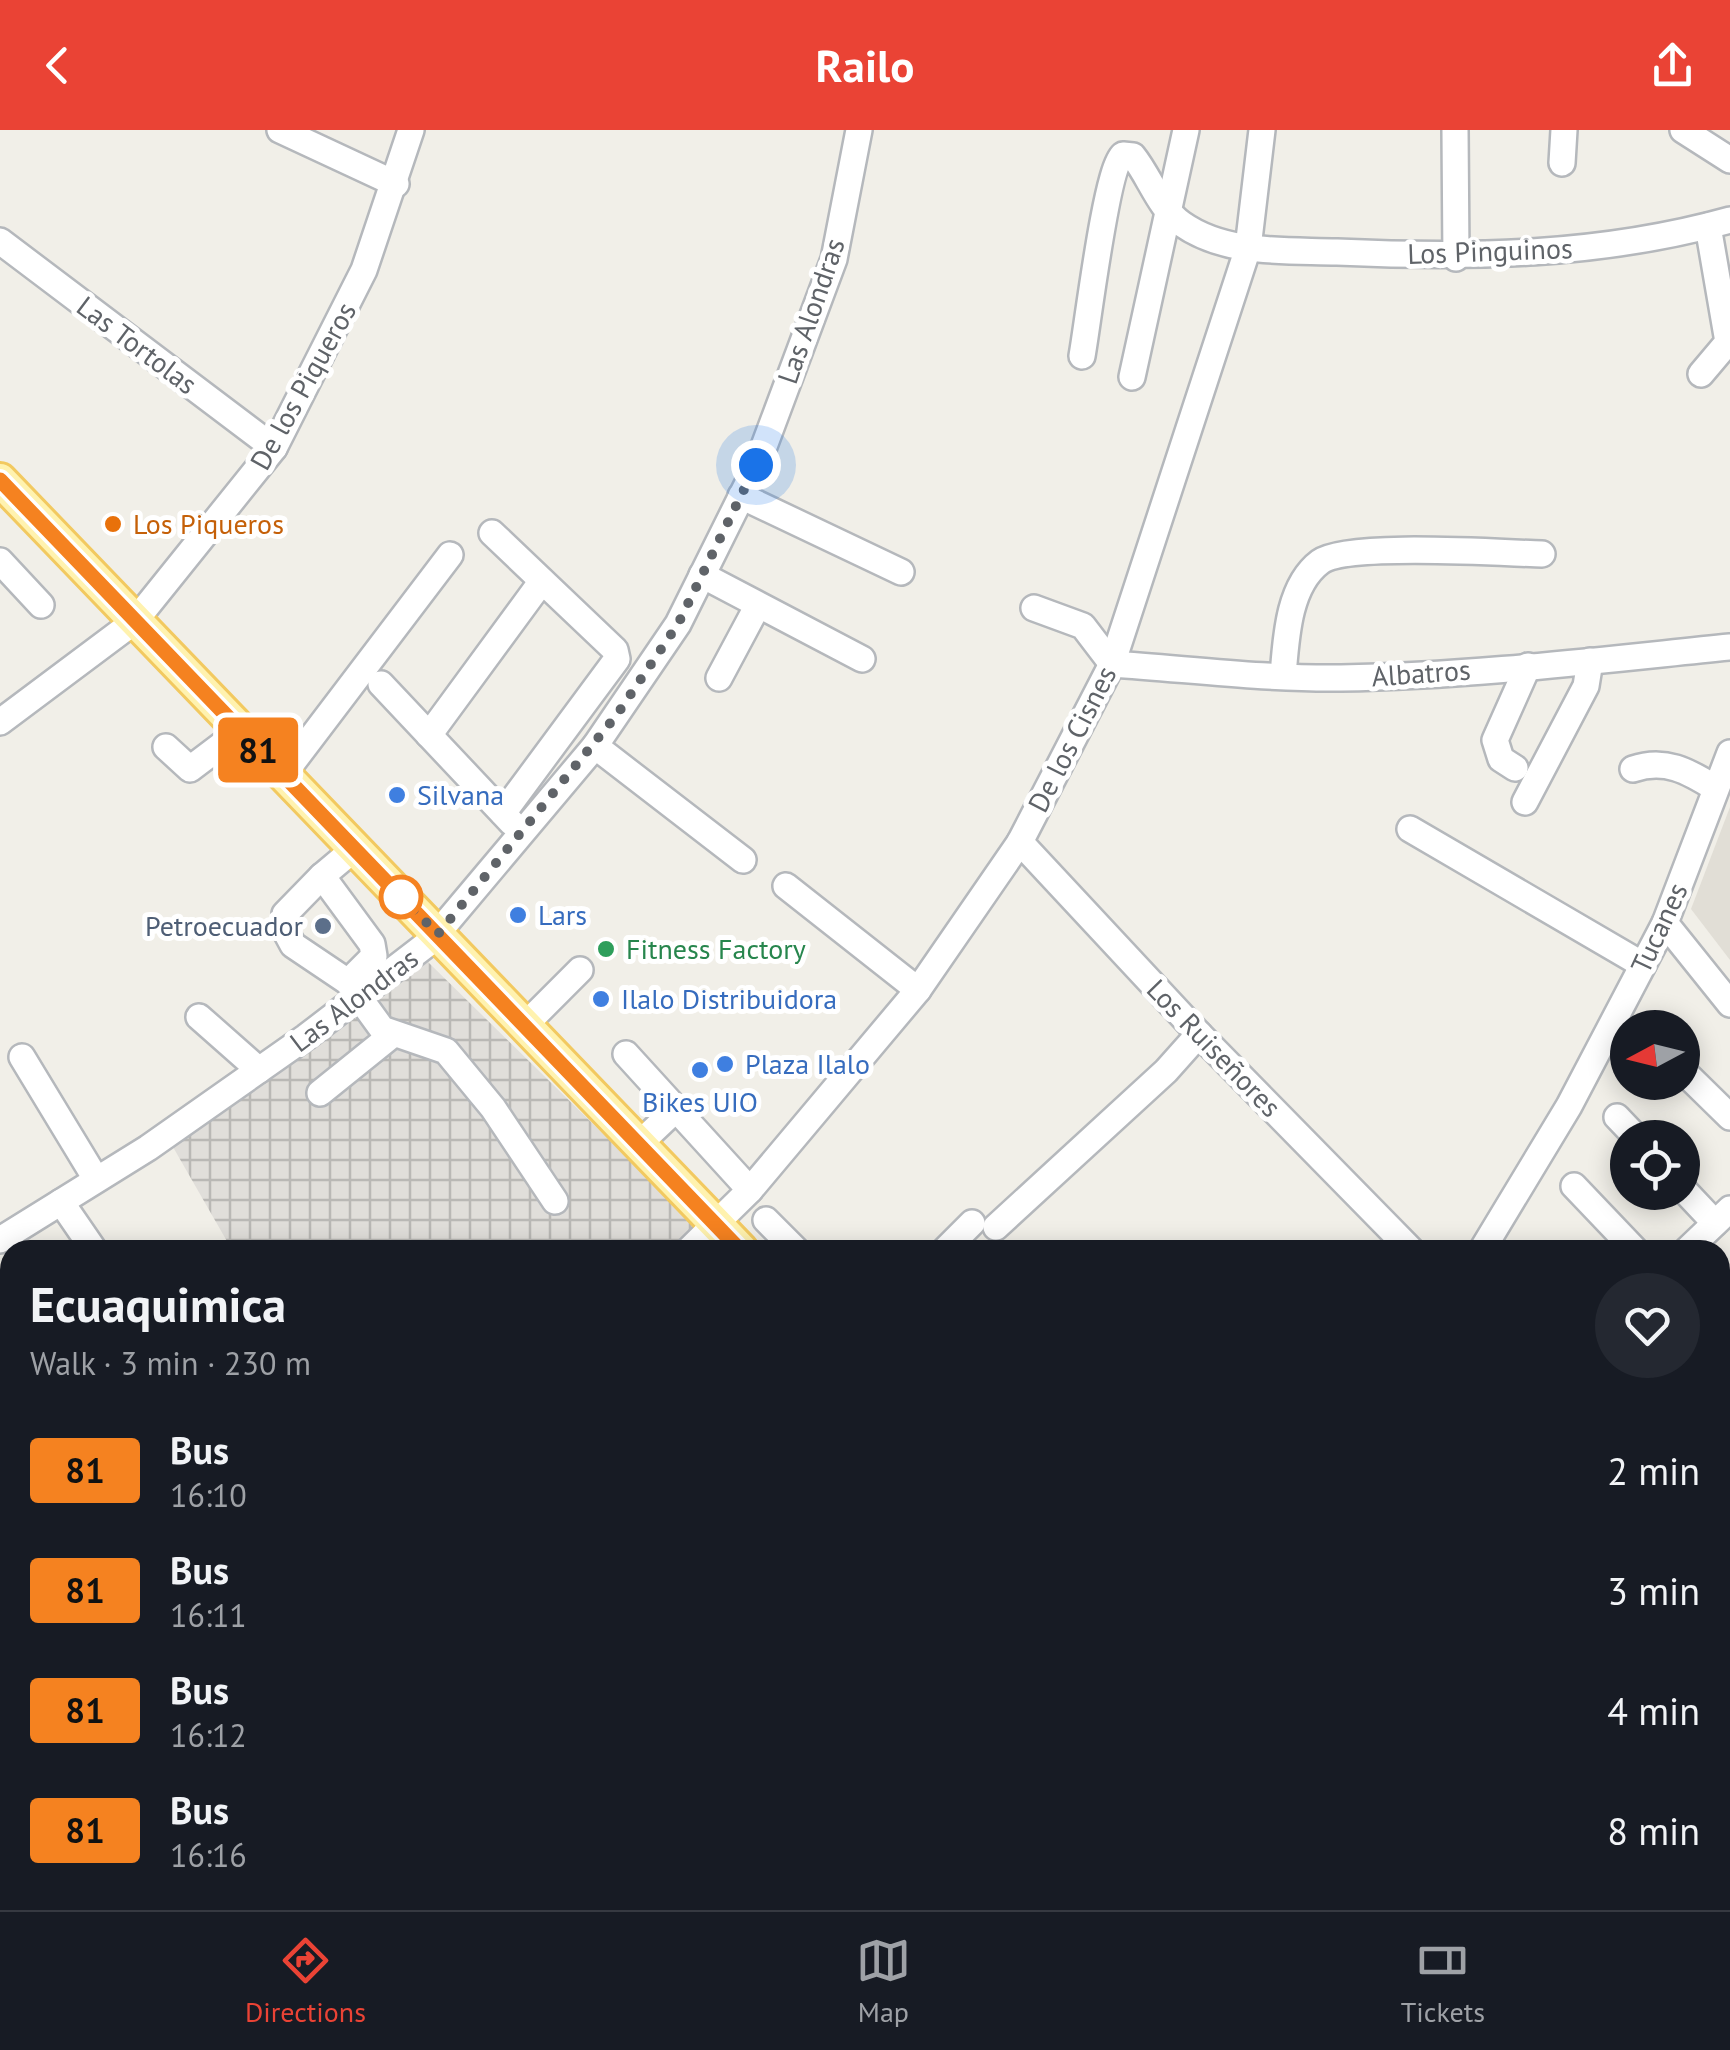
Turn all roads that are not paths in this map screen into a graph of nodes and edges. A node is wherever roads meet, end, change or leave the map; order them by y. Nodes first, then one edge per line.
1 (280, 130) edge
2 (411, 130) edge
3 (859, 130) edge
4 (1186, 130) edge
5 (1262, 130) edge
6 (1455, 130) edge
7 (1564, 130) edge
8 (1683, 130) edge
9 (1730, 160) edge
10 (1562, 163) dead end
11 (396, 184) junction
12 (1167, 210) junction
13 (1720, 222) edge
14 (0, 241) edge
15 (1248, 248) junction
16 (1456, 258) junction
17 (1730, 264) edge
18 (1082, 356) dead end
19 (1700, 374) dead end
20 (1132, 377) dead end
21 (274, 448) junction
22 (0, 480) edge
23 (741, 496) junction
24 (0, 498) edge
25 (492, 532) dead end
26 (1542, 554) dead end
27 (450, 555) dead end
28 (0, 561) edge
29 (901, 572) dead end
30 (702, 575) junction
31 (542, 581) junction
32 (758, 605) junction
33 (40, 606) dead end
34 (1034, 608) dead end
35 (132, 624) junction
36 (1730, 647) edge
37 (862, 659) dead end
38 (1590, 661) junction
39 (1112, 664) junction
40 (1528, 666) junction
41 (1283, 676) junction
42 (719, 678) dead end
43 (381, 684) dead end
44 (0, 722) edge
45 (429, 735) junction
46 (232, 738) junction
47 (595, 746) junction
48 (166, 747) dead end
49 (1730, 754) edge
50 (1515, 768) dead end
51 (1633, 770) dead end
52 (283, 775) junction
53 (1716, 788) junction
54 (1525, 802) dead end
55 (503, 813) junction
56 (1410, 829) dead end
57 (523, 834) junction
58 (1020, 842) junction
59 (743, 860) dead end
60 (334, 866) junction
61 (786, 886) dead end
62 (1665, 923) junction
63 (434, 938) junction
64 (1643, 965) junction
65 (580, 970) dead end
66 (354, 989) junction
67 (918, 990) junction
68 (1730, 1004) edge
69 (199, 1017) dead end
70 (524, 1026) junction
71 (1199, 1034) junction
72 (392, 1035) junction
73 (626, 1054) dead end
74 (22, 1058) dead end
75 (259, 1070) junction
76 (1700, 1088) edge
77 (320, 1093) dead end
78 (676, 1109) junction
79 (1618, 1116) dead end
80 (1730, 1117) edge
81 (1621, 1120) edge
82 (638, 1145) junction
83 (96, 1179) junction
84 (1574, 1186) dead end
85 (750, 1190) junction
86 (555, 1201) dead end
87 (1700, 1201) edge
88 (61, 1202) junction
89 (1722, 1216) edge
90 (766, 1220) dead end
91 (711, 1239) edge
92 (0, 1240) edge
93 (87, 1240) edge
94 (786, 1240) edge
95 (961, 1240) edge
96 (1401, 1240) edge
97 (1488, 1240) edge
98 (1625, 1240) edge
99 (1697, 1240) edge

1 - 11 street
2 - 11 street, De los Piqueros
3 - 23 street, Las Alondras
4 - 12 street
5 - 15 street, De los Cisnes
6 - 16 street
7 - 10 street
8 - 9 street
11 - 21 street, De los Piqueros
12 - 15 street, Los Pinguinos
12 - 18 street
12 - 20 street
13 - 16 street, Los Pinguinos
13 - 17 street
13 - 19 street
14 - 21 street, Las Tortolas
15 - 16 street, Los Pinguinos
15 - 39 street, De los Cisnes
21 - 35 street, De los Piqueros
22 - 35 main road
23 - 29 street
23 - 30 street, Las Alondras
24 - 35 main road
25 - 31 street
26 - 41 street
27 - 52 street
28 - 33 street
30 - 32 street
30 - 47 street, Las Alondras
31 - 45 street
31 - 55 street
32 - 37 street
32 - 42 street
34 - 39 street
35 - 44 street, De los Piqueros
35 - 46 main road
35 - 52 main road
36 - 38 street, Albatros
38 - 40 street, Albatros
38 - 54 street
39 - 41 street, Albatros
39 - 58 street, De los Cisnes
40 - 41 street, Albatros
40 - 50 street
43 - 45 street
45 - 55 street
46 - 48 street
46 - 60 main road
47 - 57 street, Las Alondras
47 - 59 street
49 - 53 street, Tucanes
51 - 53 street
52 - 63 main road
53 - 62 street, Tucanes
55 - 57 street
56 - 64 street
57 - 63 street, Las Alondras
58 - 67 street, De los Cisnes
58 - 71 street, Los Ruiseñores
60 - 63 main road
60 - 66 street
60 - 66 street
61 - 67 street
62 - 64 street, Tucanes
62 - 68 street
63 - 66 street, Las Alondras
63 - 70 main road
63 - 91 main road
64 - 97 street, Tucanes
65 - 70 street
66 - 72 street
66 - 75 street, Las Alondras
67 - 85 street, De los Cisnes
69 - 75 street
70 - 82 main road
71 - 95 street
71 - 96 street, Los Ruiseñores
72 - 77 street
72 - 86 street
73 - 78 street
74 - 83 street
75 - 83 street, Las Alondras
76 - 80 street
78 - 82 street
78 - 85 street
79 - 81 street
82 - 91 main road
83 - 88 street, Las Alondras
84 - 98 street
85 - 91 street, De los Cisnes
87 - 89 street
88 - 92 street, Las Alondras
88 - 93 street
89 - 99 street
90 - 94 street

